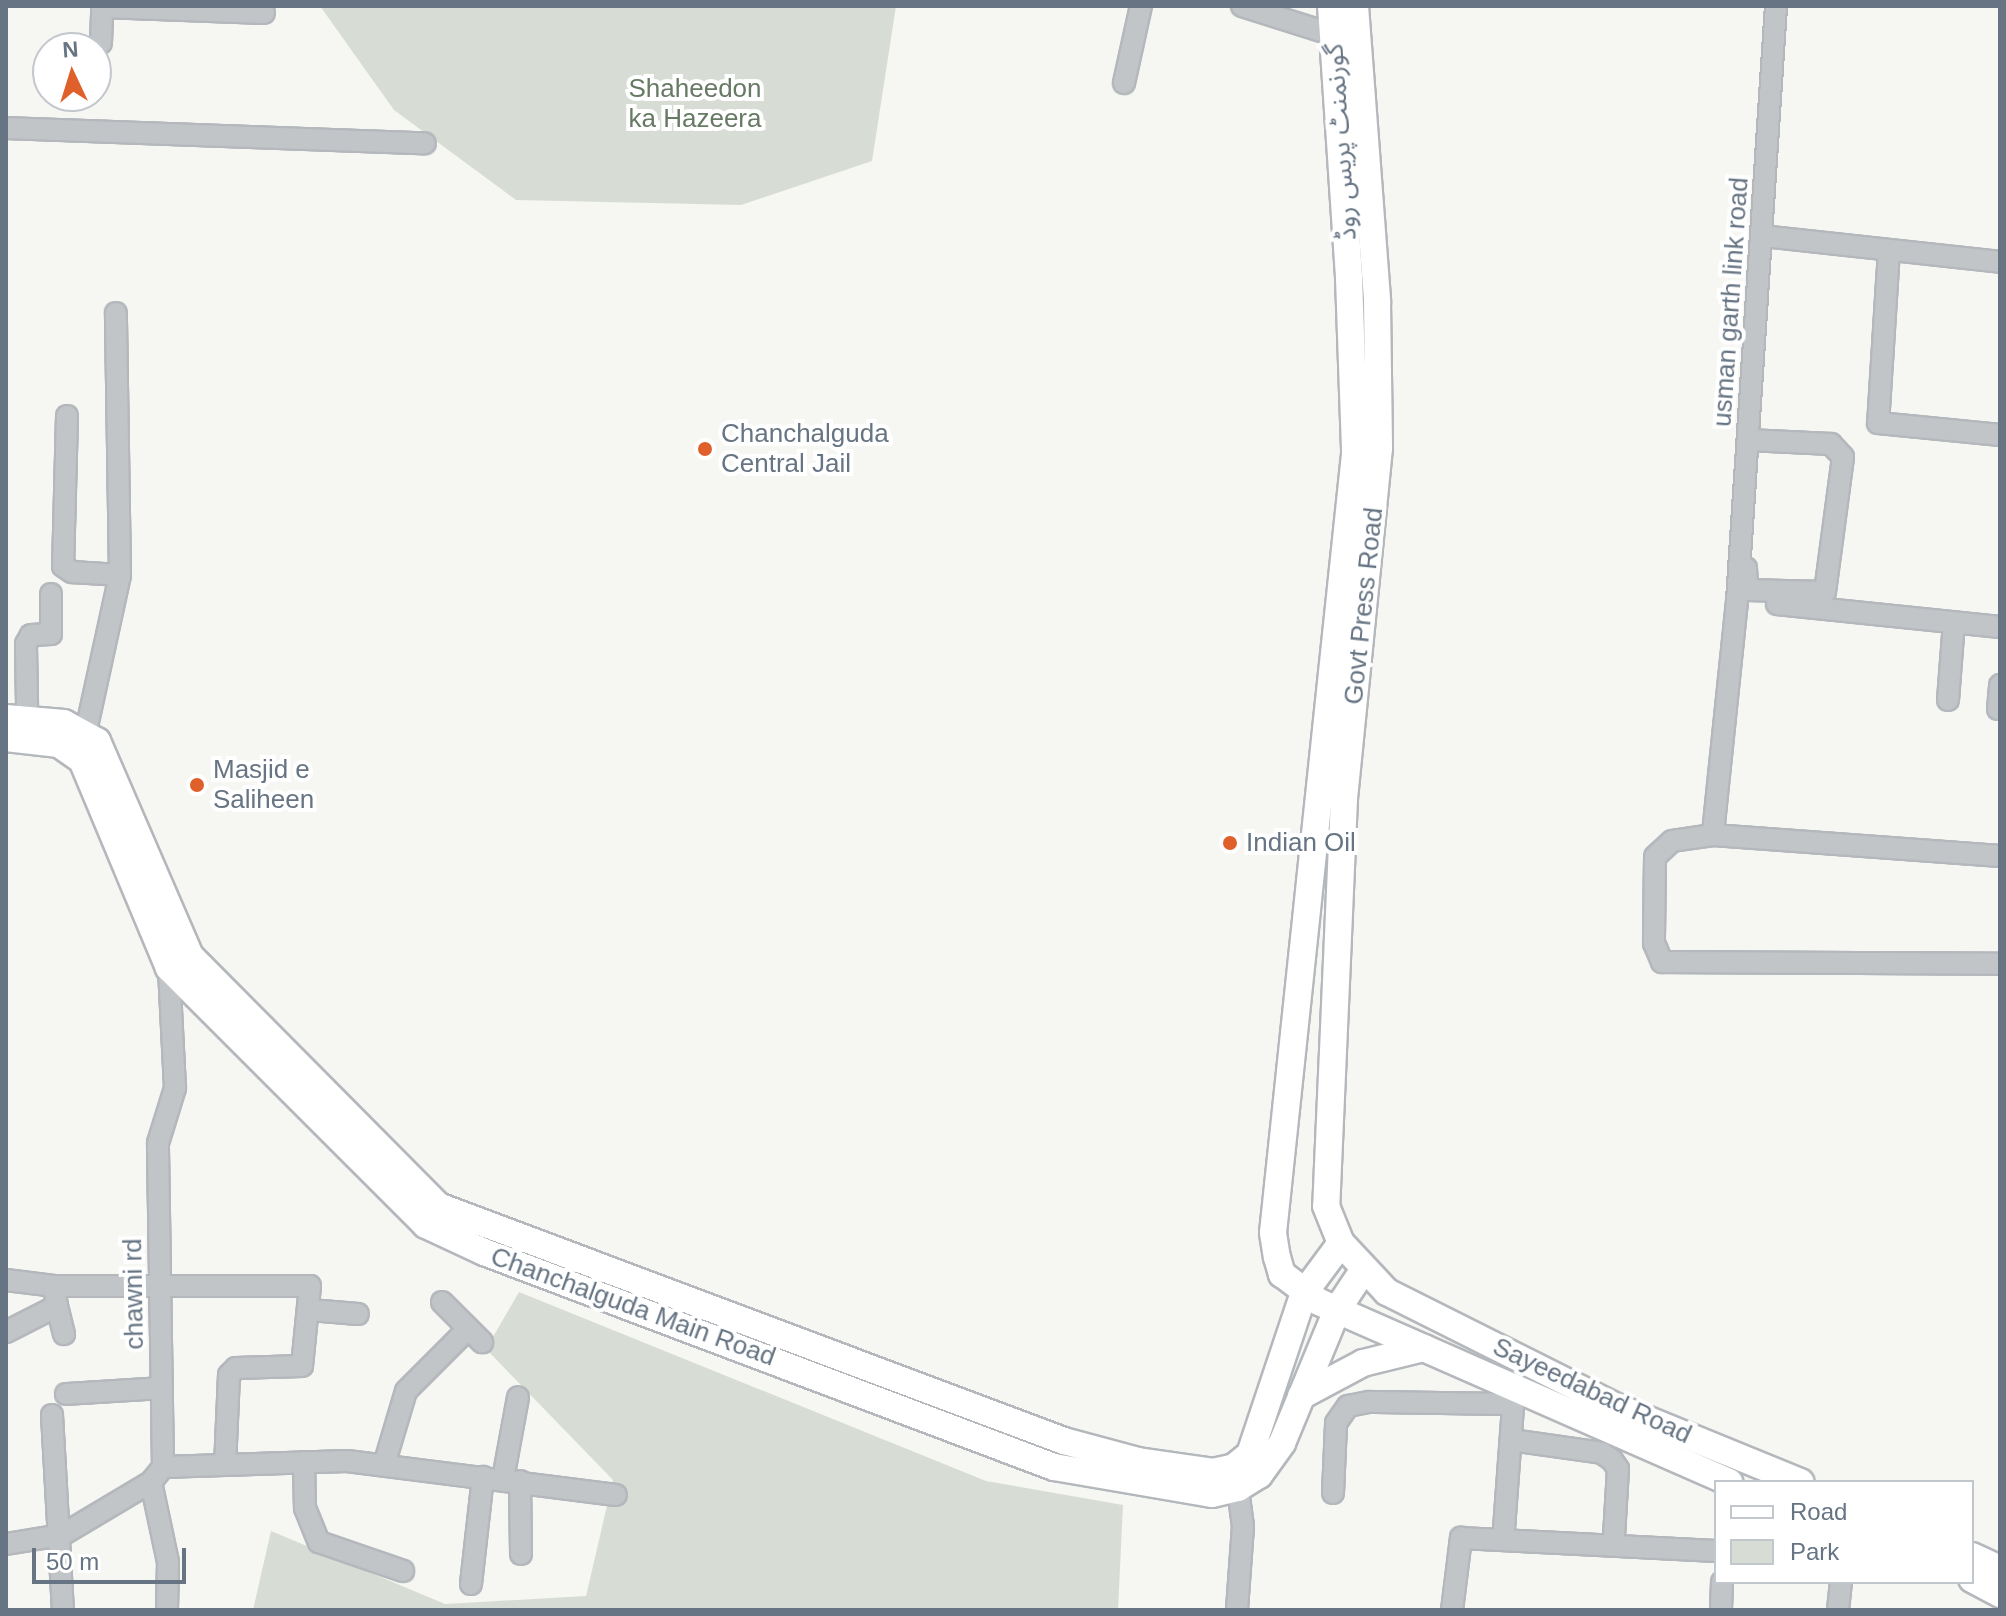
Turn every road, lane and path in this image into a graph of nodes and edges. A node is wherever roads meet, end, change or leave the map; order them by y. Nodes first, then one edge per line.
1 (1141, 6) edge
2 (1242, 6) edge
3 (1331, 6) edge
4 (1355, 6) edge
5 (1776, 6) edge
6 (102, 7) edge
7 (264, 13) dead end
8 (101, 32) edge
9 (1334, 35) junction
10 (1124, 83) dead end
11 (6, 128) edge
12 (425, 143) dead end
13 (1762, 236) junction
14 (1889, 250) junction
15 (2000, 262) edge
16 (116, 313) dead end
17 (67, 416) dead end
18 (2000, 435) edge
19 (1753, 440) junction
20 (120, 575) junction
21 (51, 594) dead end
22 (1737, 601) junction
23 (1954, 622) junction
24 (2000, 627) edge
25 (2000, 685) edge
26 (1948, 700) dead end
27 (1998, 709) dead end
28 (14, 728) edge
29 (80, 741) junction
30 (1713, 835) junction
31 (2000, 856) edge
32 (179, 962) junction
33 (2000, 964) edge
34 (1326, 1206) joint
35 (1341, 1243) junction
36 (1364, 1269) junction
37 (6, 1280) edge
38 (159, 1285) junction
39 (56, 1296) junction
40 (442, 1302) dead end
41 (1320, 1302) junction
42 (310, 1310) junction
43 (358, 1314) dead end
44 (6, 1332) edge
45 (64, 1334) dead end
46 (1424, 1348) junction
47 (161, 1388) junction
48 (66, 1394) dead end
49 (1301, 1396) junction
50 (518, 1397) dead end
51 (1514, 1397) junction
52 (52, 1415) dead end
53 (1511, 1440) junction
54 (1090, 1448) junction
55 (304, 1462) junction
56 (225, 1465) junction
57 (384, 1465) junction
58 (157, 1474) junction
59 (1081, 1474) junction
60 (1236, 1478) junction
61 (502, 1479) junction
62 (1723, 1480) edge
63 (1795, 1480) edge
64 (1333, 1493) dead end
65 (616, 1495) dead end
66 (1504, 1529) dead end
67 (62, 1535) junction
68 (1614, 1536) dead end
69 (6, 1544) edge
70 (1714, 1551) edge
71 (521, 1554) dead end
72 (1974, 1557) edge
73 (2000, 1569) edge
74 (403, 1571) dead end
75 (1974, 1580) edge
76 (471, 1584) dead end
77 (1722, 1584) edge
78 (1841, 1584) edge
79 (2000, 1594) edge
80 (63, 1610) edge
81 (167, 1610) edge
82 (1237, 1610) edge
83 (1452, 1610) edge
84 (1721, 1610) edge
85 (1838, 1610) edge

1 - 10 street
2 - 9 street
3 - 9 main road, گورنمنٹ پریس روڈ
4 - 34 main road, Govt Press Road
5 - 13 street, usman garth link road
6 - 7 street
6 - 8 street
9 - 41 main road, گورنمنٹ پریس روڈ
11 - 12 street
13 - 14 street
13 - 19 street, usman garth link road
14 - 15 street
14 - 18 street
16 - 20 street
17 - 20 street
19 - 19 street
19 - 22 street, usman garth link road
20 - 29 street
21 - 28 street
22 - 23 street
22 - 30 street, usman garth link road
23 - 24 street
23 - 26 street
25 - 27 street
28 - 29 main road
29 - 32 main road, Chanchalguda Main Road
30 - 31 street
30 - 33 street
32 - 38 street, chawni rd
32 - 54 main road, Chanchalguda Main Road
32 - 59 main road, Chanchalguda Main Road
34 - 35 main road, Sayeedabad Road
35 - 36 main road, Sayeedabad Road
35 - 41 main road
36 - 41 main road
36 - 63 main road, Sayeedabad Road
37 - 39 street
38 - 39 street
38 - 42 street
38 - 47 street, chawni rd
39 - 44 street
39 - 45 street
40 - 57 street
41 - 46 main road, Sayeedabad Road
41 - 49 main road
41 - 60 main road
42 - 43 street
42 - 56 street
46 - 49 main road
46 - 51 main road, Sayeedabad Road
47 - 48 street
47 - 58 street, chawni rd
49 - 60 main road
50 - 61 street
51 - 53 street
51 - 62 main road, Sayeedabad Road
51 - 64 street
52 - 67 street
53 - 66 street
53 - 68 street
54 - 59 main road
54 - 60 main road, Chanchalguda Main Road
55 - 56 street
55 - 57 street
55 - 74 street
56 - 58 street
57 - 61 street
58 - 67 street
58 - 81 street, chawni rd
59 - 60 main road, Chanchalguda Main Road
60 - 82 street
61 - 65 street
61 - 71 street
61 - 76 street
67 - 69 street
67 - 80 street
70 - 83 street
72 - 73 main road
75 - 79 main road
77 - 84 street
78 - 85 street

